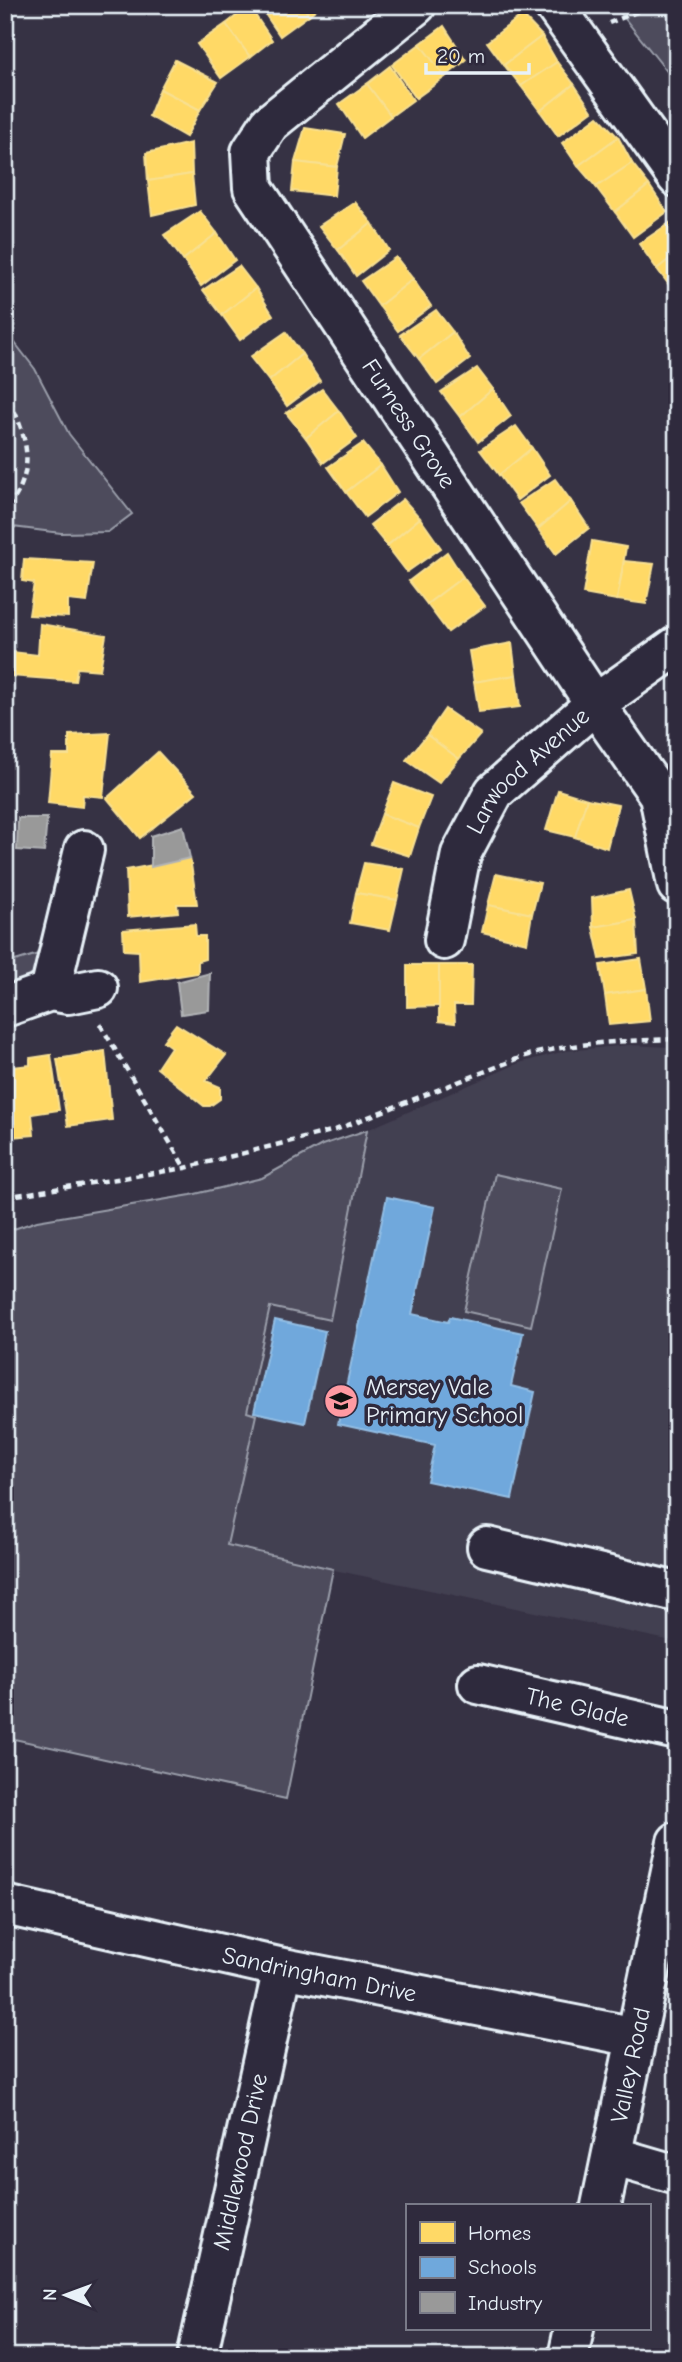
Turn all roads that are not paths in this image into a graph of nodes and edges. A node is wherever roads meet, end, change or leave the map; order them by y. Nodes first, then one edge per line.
1 (416, 5) edge
2 (554, 5) edge
3 (677, 177) edge
4 (677, 646) edge
5 (595, 704) junction
6 (84, 850) dead end
7 (677, 885) edge
8 (444, 940) dead end
9 (5, 1007) edge
10 (487, 1547) dead end
11 (677, 1592) edge
12 (478, 1684) dead end
13 (677, 1730) edge
14 (677, 1842) edge
15 (5, 1905) edge
16 (283, 1968) junction
17 (635, 2037) junction
18 (612, 2156) junction
19 (677, 2175) edge
20 (601, 2204) edge
21 (574, 2330) edge
22 (197, 2357) edge
23 (568, 2357) edge

1 - 5 street, Furness Grove
2 - 3 street
4 - 5 street, Larwood Avenue
5 - 7 street, Furness Grove
5 - 8 street, Larwood Avenue
6 - 9 street
10 - 11 street
12 - 13 street, The Glade
14 - 17 street, Valley Road
15 - 16 street, Sandringham Drive
16 - 17 street, Sandringham Drive
16 - 22 street, Middlewood Drive
17 - 18 street, Valley Road
18 - 19 street
18 - 20 street, Valley Road
21 - 23 street

